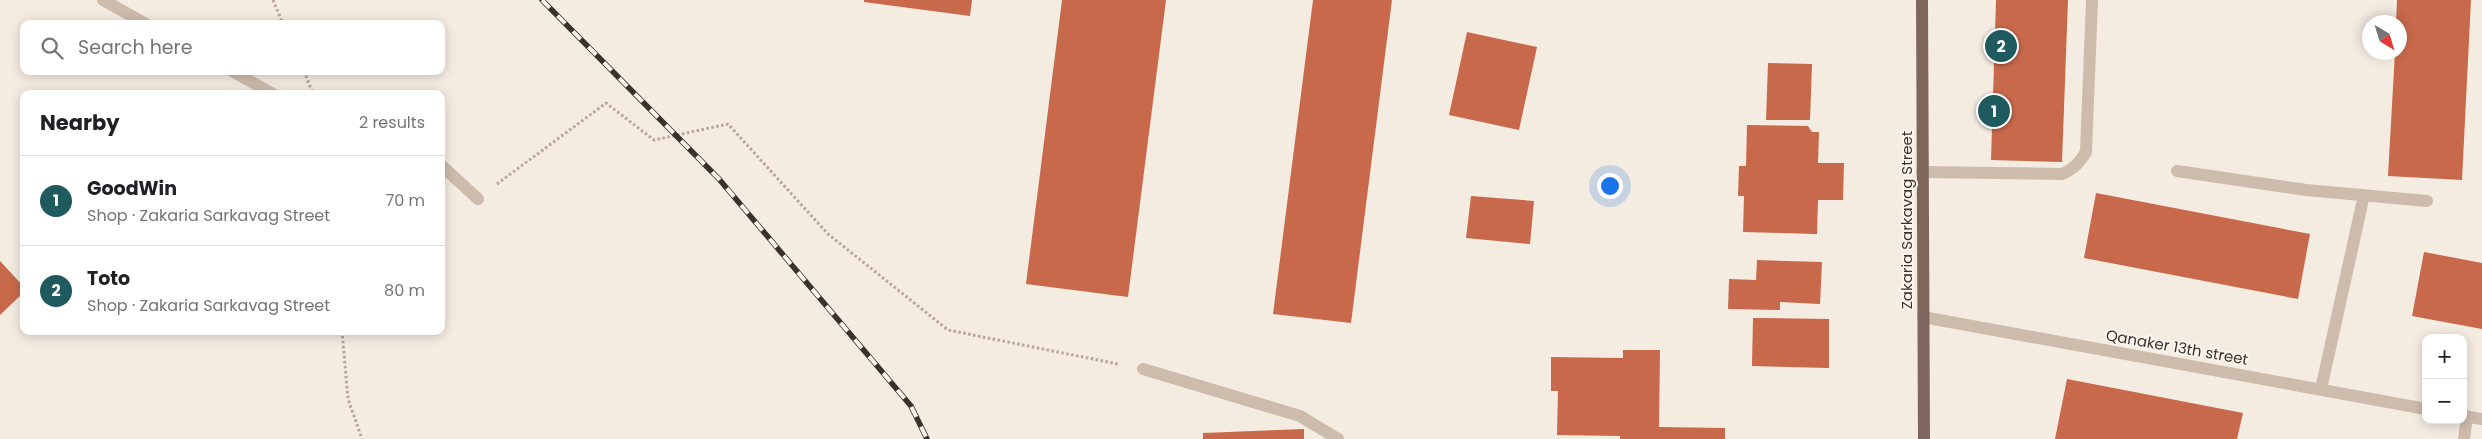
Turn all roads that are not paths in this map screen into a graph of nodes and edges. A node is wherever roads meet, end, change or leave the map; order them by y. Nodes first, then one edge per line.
1 (103, 0) edge
2 (1922, 0) edge
3 (2092, 0) edge
4 (139, 20) edge
5 (239, 75) edge
6 (266, 90) edge
7 (445, 169) edge
8 (2177, 171) dead end
9 (1922, 172) junction
10 (2364, 195) junction
11 (478, 199) road end
12 (2427, 201) dead end
13 (1923, 317) junction
14 (1143, 369) road end
15 (2321, 389) junction
16 (2422, 408) edge
17 (2467, 416) edge
18 (2482, 419) edge
19 (2465, 424) edge
20 (1338, 439) edge
21 (1924, 439) edge
22 (2464, 439) edge

1 - 4 street
2 - 9 main road, Zakaria Sarkavag Street
3 - 9 street
5 - 6 street
7 - 11 street
8 - 10 street
9 - 13 main road, Zakaria Sarkavag Street
10 - 12 street
10 - 15 street
13 - 15 street, Qanaker 13th street
13 - 21 main road, Zakaria Sarkavag Street
14 - 20 street
15 - 16 street, Qanaker 13th street
17 - 18 street
19 - 22 street

